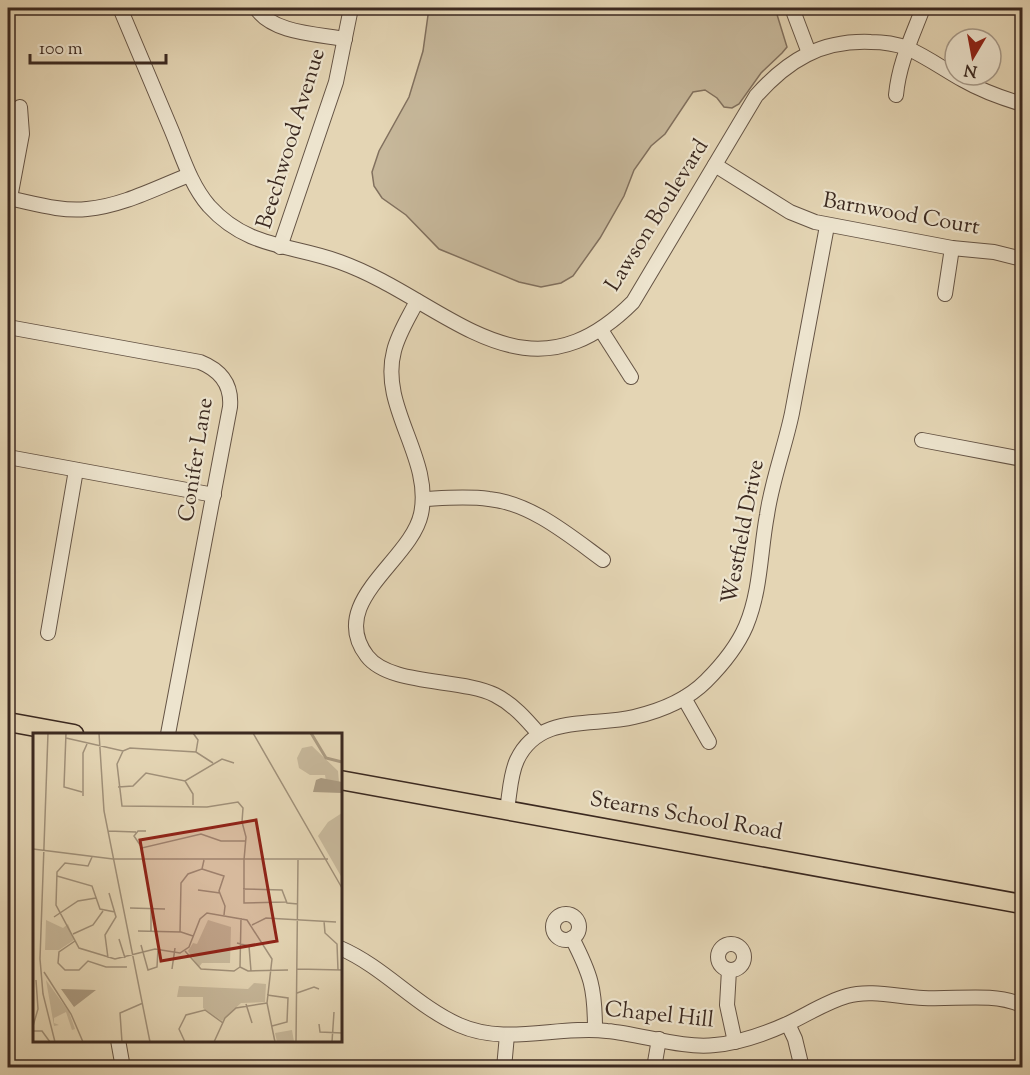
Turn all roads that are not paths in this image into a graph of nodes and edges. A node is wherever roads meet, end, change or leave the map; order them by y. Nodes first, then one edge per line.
1 (120, 8) edge
2 (256, 8) edge
3 (351, 8) edge
4 (792, 8) edge
5 (923, 8) edge
6 (345, 39) junction
7 (906, 48) junction
8 (809, 52) junction
9 (896, 95) dead end
10 (1023, 104) edge
11 (20, 106) dead end
12 (715, 165) junction
13 (189, 175) junction
14 (9, 198) edge
15 (827, 226) junction
16 (280, 247) junction
17 (951, 248) junction
18 (1023, 259) edge
19 (945, 294) dead end
20 (417, 302) junction
21 (8, 327) edge
22 (600, 330) junction
23 (631, 377) dead end
24 (922, 440) dead end
25 (8, 457) edge
26 (1023, 459) edge
27 (76, 470) junction
28 (214, 495) junction
29 (423, 499) junction
30 (603, 560) dead end
31 (48, 633) dead end
32 (684, 698) junction
33 (8, 722) edge
34 (64, 733) edge
35 (168, 733) edge
36 (539, 734) junction
37 (709, 742) dead end
38 (342, 780) edge
39 (507, 809) junction
40 (1023, 904) edge
41 (572, 938) dead end
42 (342, 949) edge
43 (729, 970) dead end
44 (1023, 1005) edge
45 (788, 1024) junction
46 (595, 1030) junction
47 (507, 1035) junction
48 (659, 1039) junction
49 (118, 1042) edge
50 (735, 1042) junction
51 (123, 1068) edge
52 (504, 1068) edge
53 (654, 1068) edge
54 (802, 1068) edge

1 - 13 street, Lawson Boulevard
2 - 6 street
3 - 6 street, Beechwood Avenue
4 - 8 street
5 - 7 street
6 - 16 street, Beechwood Avenue
7 - 8 street, Lawson Boulevard
7 - 9 street
7 - 10 street, Lawson Boulevard
8 - 12 street, Lawson Boulevard
11 - 14 street
12 - 15 street, Barnwood Court
12 - 22 street, Lawson Boulevard
13 - 14 street
13 - 16 street, Lawson Boulevard
15 - 17 street, Barnwood Court
15 - 32 street, Westfield Drive
16 - 20 street, Lawson Boulevard
17 - 18 street, Barnwood Court
17 - 19 street
20 - 22 street, Lawson Boulevard
20 - 29 street
21 - 28 street, Conifer Lane
22 - 23 street
24 - 26 street
25 - 27 street
27 - 28 street
27 - 31 street
28 - 35 street, Conifer Lane
29 - 30 street
29 - 36 street
32 - 36 street, Westfield Drive
32 - 37 street
33 - 34 main road
36 - 39 street
38 - 39 main road, Stearns School Road
39 - 40 main road, Stearns School Road
41 - 46 street
42 - 47 street, Chapel Hill
43 - 50 street
44 - 45 street, Chapel Hill
45 - 50 street, Chapel Hill
45 - 54 street
46 - 47 street, Chapel Hill
46 - 48 street, Chapel Hill
47 - 52 street
48 - 50 street, Chapel Hill
48 - 53 street
49 - 51 street

